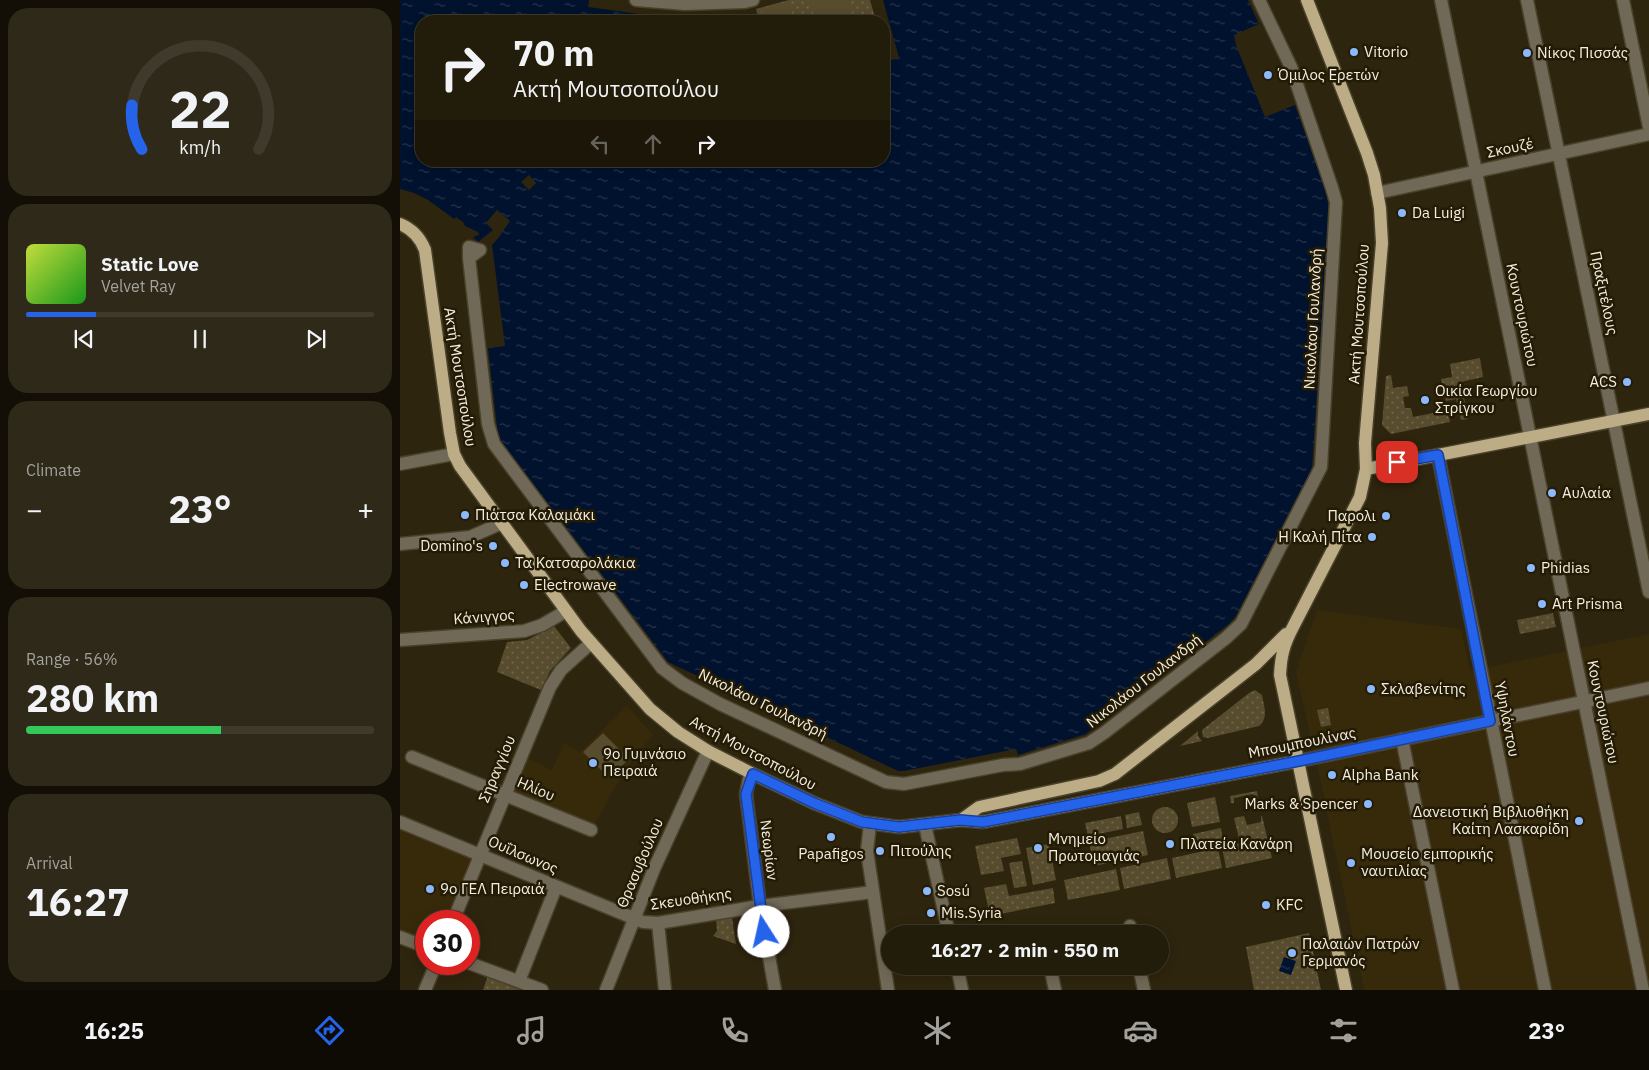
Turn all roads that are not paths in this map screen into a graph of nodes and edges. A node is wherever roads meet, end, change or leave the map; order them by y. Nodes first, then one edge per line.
1 (636, 0) edge
2 (643, 0) edge
3 (753, 0) edge
4 (1259, 0) edge
5 (1307, 0) edge
6 (1441, 0) edge
7 (1527, 0) edge
8 (1623, 0) edge
9 (1649, 127) edge
10 (1649, 134) edge
11 (1558, 154) junction
12 (1476, 172) junction
13 (1377, 193) junction
14 (400, 224) edge
15 (468, 258) dead end
16 (1649, 414) edge
17 (1614, 421) junction
18 (1530, 437) junction
19 (454, 454) junction
20 (1438, 455) junction
21 (400, 464) edge
22 (1366, 468) junction
23 (502, 523) junction
24 (400, 544) edge
25 (1649, 592) edge
26 (566, 611) junction
27 (1293, 627) junction
28 (400, 640) edge
29 (591, 643) junction
30 (1649, 688) edge
31 (1584, 702) junction
32 (1490, 721) junction
33 (1402, 740) junction
34 (708, 751) junction
35 (412, 757) dead end
36 (1299, 761) junction
37 (753, 774) junction
38 (504, 794) junction
39 (960, 820) junction
40 (400, 822) edge
41 (870, 824) junction
42 (925, 825) junction
43 (591, 830) dead end
44 (480, 854) junction
45 (556, 887) junction
46 (873, 892) junction
47 (760, 906) junction
48 (457, 910) edge
49 (633, 919) junction
50 (658, 922) junction
51 (947, 925) edge
52 (400, 937) edge
53 (415, 943) edge
54 (480, 966) edge
55 (432, 975) edge
56 (958, 975) edge
57 (1052, 975) edge
58 (1141, 975) edge
59 (519, 981) junction
60 (426, 990) edge
61 (542, 990) edge
62 (606, 990) edge
63 (665, 990) edge
64 (775, 990) edge
65 (888, 990) edge
66 (962, 990) edge
67 (1055, 990) edge
68 (1144, 990) edge
69 (1346, 990) edge
70 (1453, 990) edge
71 (1545, 990) edge
72 (1642, 990) edge

1 - 2 street
2 - 3 street
4 - 15 street, Νικολάου Γουλανδρή
5 - 13 main road, Ακτή Μουτσοπούλου
6 - 12 street, Κουντουριώτου
7 - 11 street, Πραξιτέλους
8 - 9 street
10 - 11 street, Σκουζέ
11 - 12 street, Σκουζέ
11 - 17 street, Πραξιτέλους
12 - 13 street, Σκουζέ
12 - 18 street, Κουντουριώτου
13 - 22 main road, Ακτή Μουτσοπούλου
14 - 19 main road, Ακτή Μουτσοπούλου
16 - 17 main road
17 - 18 main road
17 - 25 street, Πραξιτέλους
18 - 20 main road
18 - 31 street, Κουντουριώτου
19 - 21 street
19 - 23 main road, Ακτή Μουτσοπούλου
20 - 22 main road
20 - 32 street, Υψηλάντου
22 - 27 main road, Ακτή Μουτσοπούλου
23 - 24 street
23 - 26 main road, Ακτή Μουτσοπούλου
26 - 28 street, Κάνιγγος
26 - 29 main road, Ακτή Μουτσοπούλου
27 - 36 main road
27 - 39 main road
29 - 34 main road, Ακτή Μουτσοπούλου
29 - 38 street, Σηραγγίου
30 - 31 street, Μπουμπουλίνας
31 - 32 street, Μπουμπουλίνας
31 - 72 street, Κουντουριώτου
32 - 33 street, Μπουμπουλίνας
32 - 71 street, Υψηλάντου
33 - 36 street, Μπουμπουλίνας
33 - 70 street
34 - 37 main road, Ακτή Μουτσοπούλου
34 - 49 street, Θρασυβούλου
35 - 38 street, Ηλίου
36 - 39 main road, Μπουμπουλίνας
36 - 69 main road
37 - 41 main road, Ακτή Μουτσοπούλου
37 - 47 street, Νεωρίων
38 - 43 street, Ηλίου
38 - 44 street, Σηραγγίου
39 - 42 main road, Ακτή Μουτσοπούλου
40 - 44 street, Ουΐλσωνος
41 - 42 main road, Ακτή Μουτσοπούλου
41 - 46 street
42 - 51 street
44 - 45 street, Ουΐλσωνος
44 - 48 street, Σηραγγίου
45 - 49 street, Ουΐλσωνος
45 - 59 street
46 - 47 street, Σκευοθήκης
46 - 65 street
47 - 50 street, Σκευοθήκης
47 - 64 street, Νεωρίων
49 - 50 street, Σκευοθήκης
49 - 62 street, Θρασυβούλου
50 - 63 street
52 - 53 street
54 - 59 street
55 - 60 street
56 - 66 street
57 - 67 street
58 - 68 street
59 - 61 street

